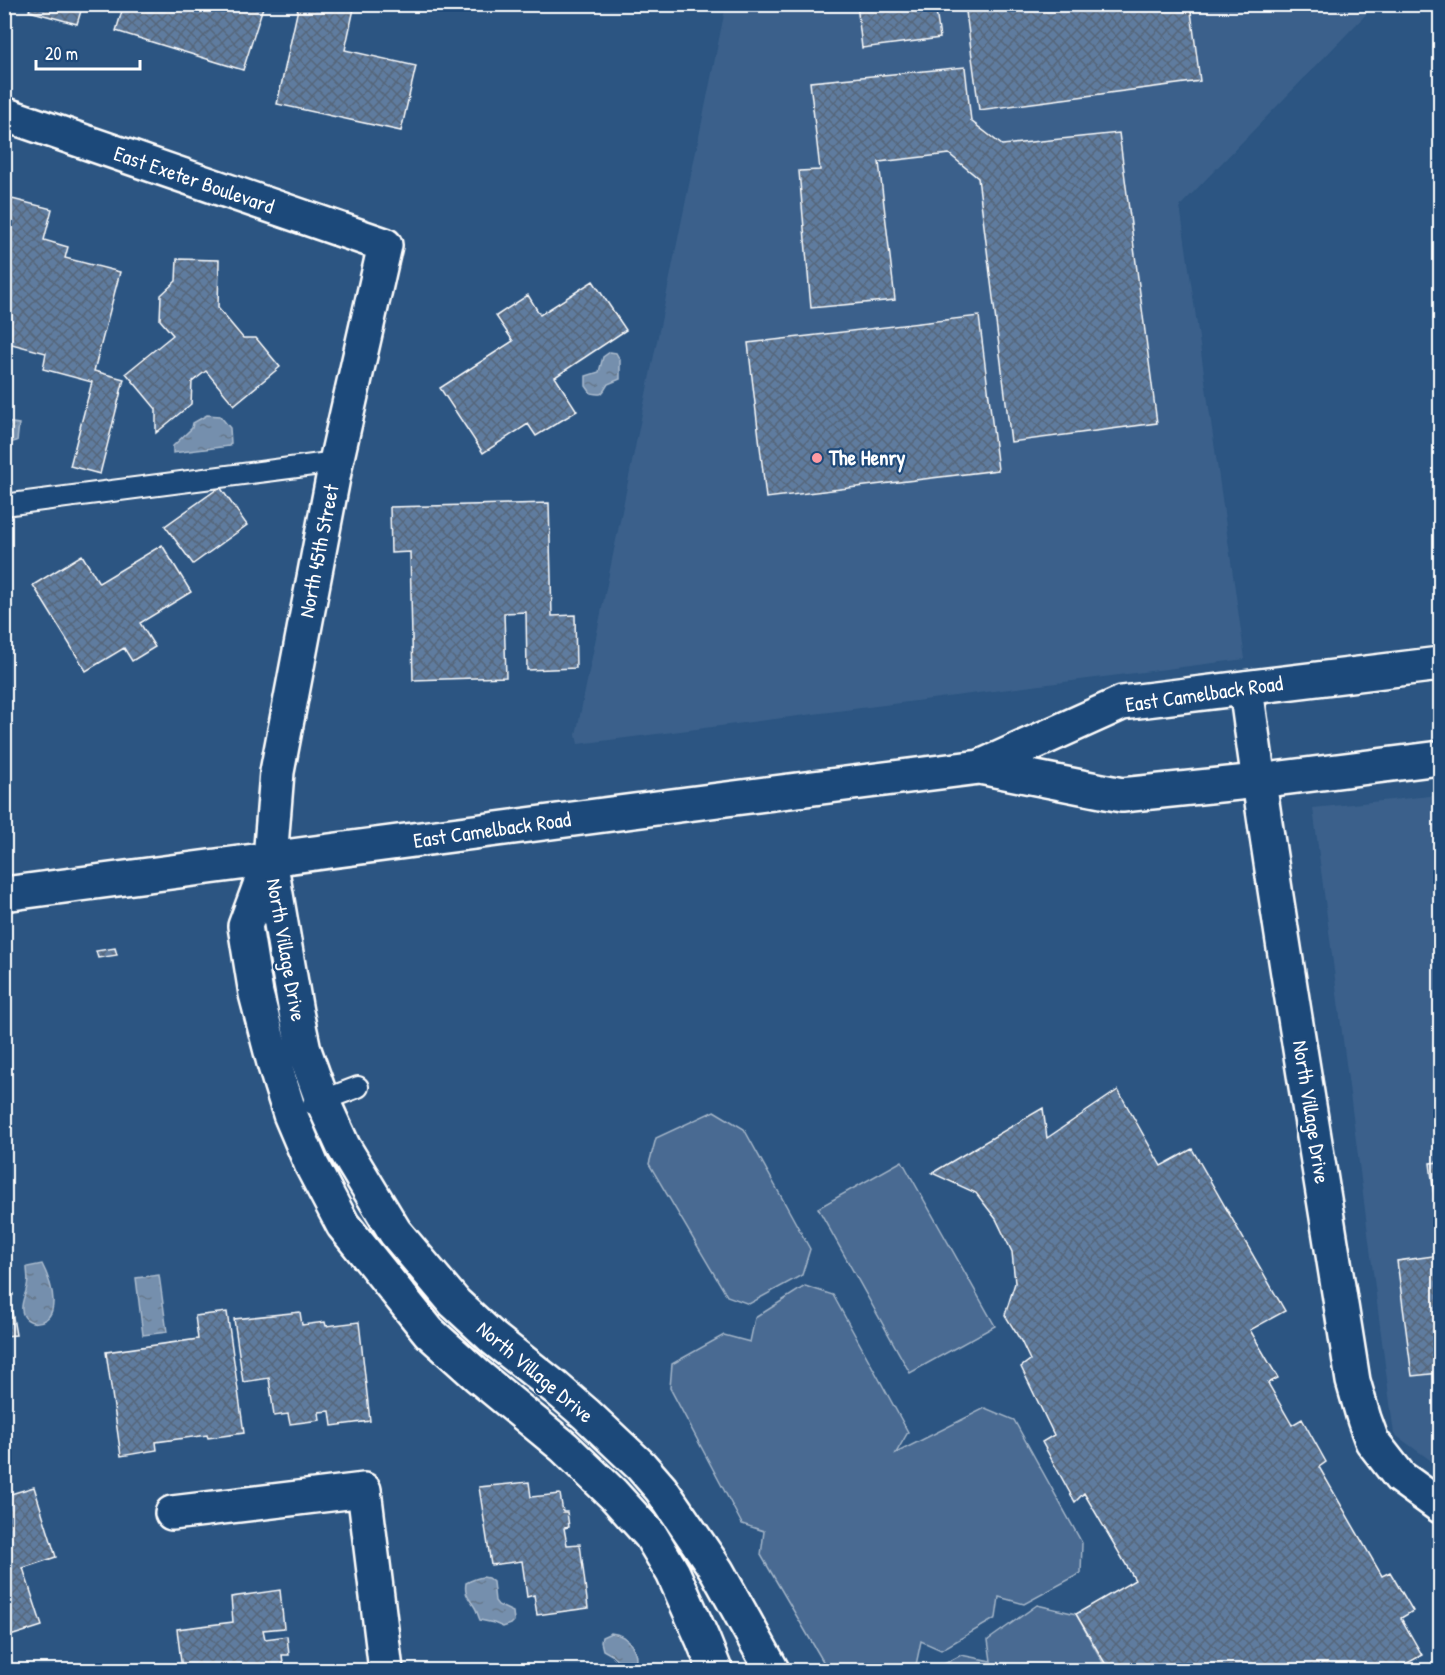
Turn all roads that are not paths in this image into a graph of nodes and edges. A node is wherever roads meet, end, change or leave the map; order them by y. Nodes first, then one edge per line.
1 (4, 114) edge
2 (385, 245) joint
3 (336, 462) junction
4 (4, 505) edge
5 (1440, 664) edge
6 (1246, 687) junction
7 (1440, 758) edge
8 (980, 767) junction
9 (1258, 781) junction
10 (270, 859) junction
11 (4, 894) edge
12 (358, 1087) dead end
13 (322, 1100) junction
14 (290, 1114) junction
15 (1440, 1506) edge
16 (172, 1513) dead end
17 (727, 1589) junction
18 (690, 1611) junction
19 (386, 1671) edge
20 (715, 1671) edge
21 (772, 1671) edge

1 - 2 street, East Exeter Boulevard
2 - 3 street, North 45th Street
3 - 4 lane
3 - 10 street, North 45th Street
5 - 6 street, East Camelback Road
6 - 8 street, East Camelback Road
6 - 9 street, North Village Drive
7 - 9 street, East Camelback Road
8 - 9 street, East Camelback Road
8 - 10 street, East Camelback Road
9 - 15 street, North Village Drive
10 - 11 street, East Camelback Road
10 - 13 street, North Village Drive
10 - 14 street, North Village Drive
12 - 13 lane
13 - 14 lane
13 - 17 street, North Village Drive
14 - 18 street, North Village Drive
16 - 19 street
17 - 18 street
17 - 21 street, North Village Drive
18 - 20 street, North Village Drive

